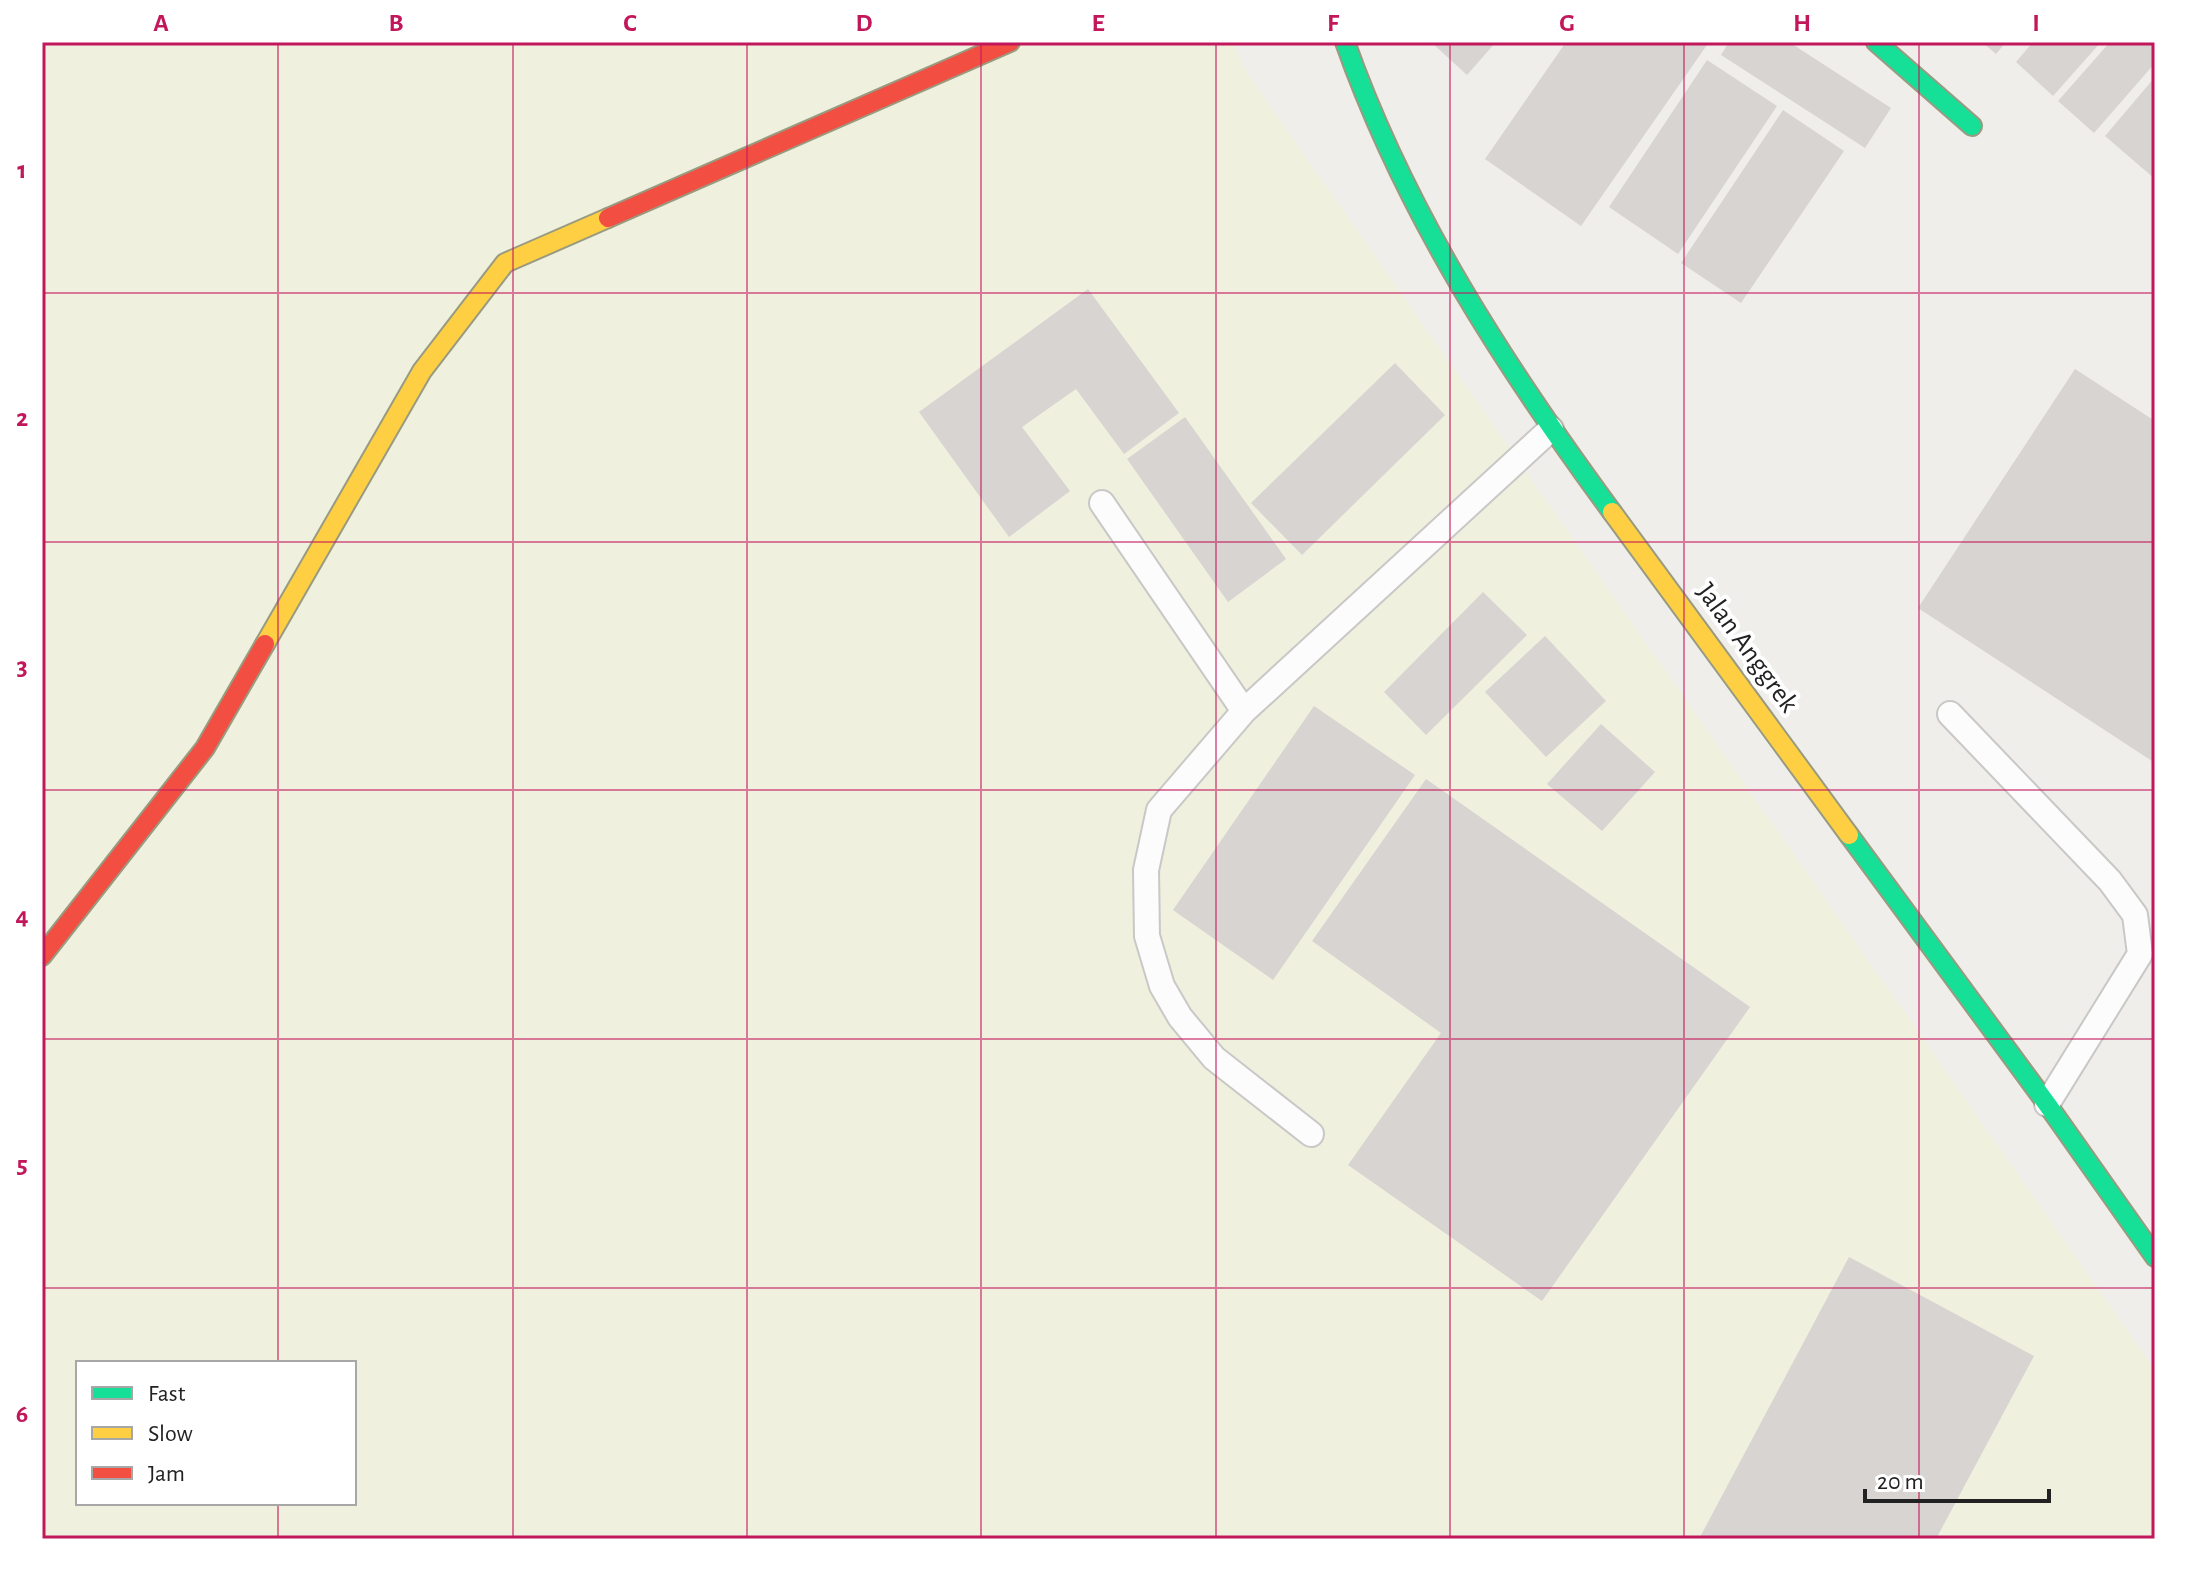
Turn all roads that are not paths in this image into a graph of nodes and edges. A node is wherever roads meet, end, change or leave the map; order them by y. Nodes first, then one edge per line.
1 (1010, 42) edge
2 (1345, 42) edge
3 (1876, 42) edge
4 (1972, 126) dead end
5 (1551, 429) junction
6 (1102, 503) dead end
7 (1244, 711) junction
8 (1950, 714) dead end
9 (42, 956) edge
10 (2047, 1104) junction
11 (1311, 1134) dead end
12 (2155, 1257) edge

1 - 9 main road
2 - 5 main road, Jalan Anggrek
3 - 4 main road
5 - 7 lane
5 - 10 main road, Jalan Anggrek
6 - 7 lane
7 - 11 lane
8 - 10 lane
10 - 12 main road, Jalan Anggrek

